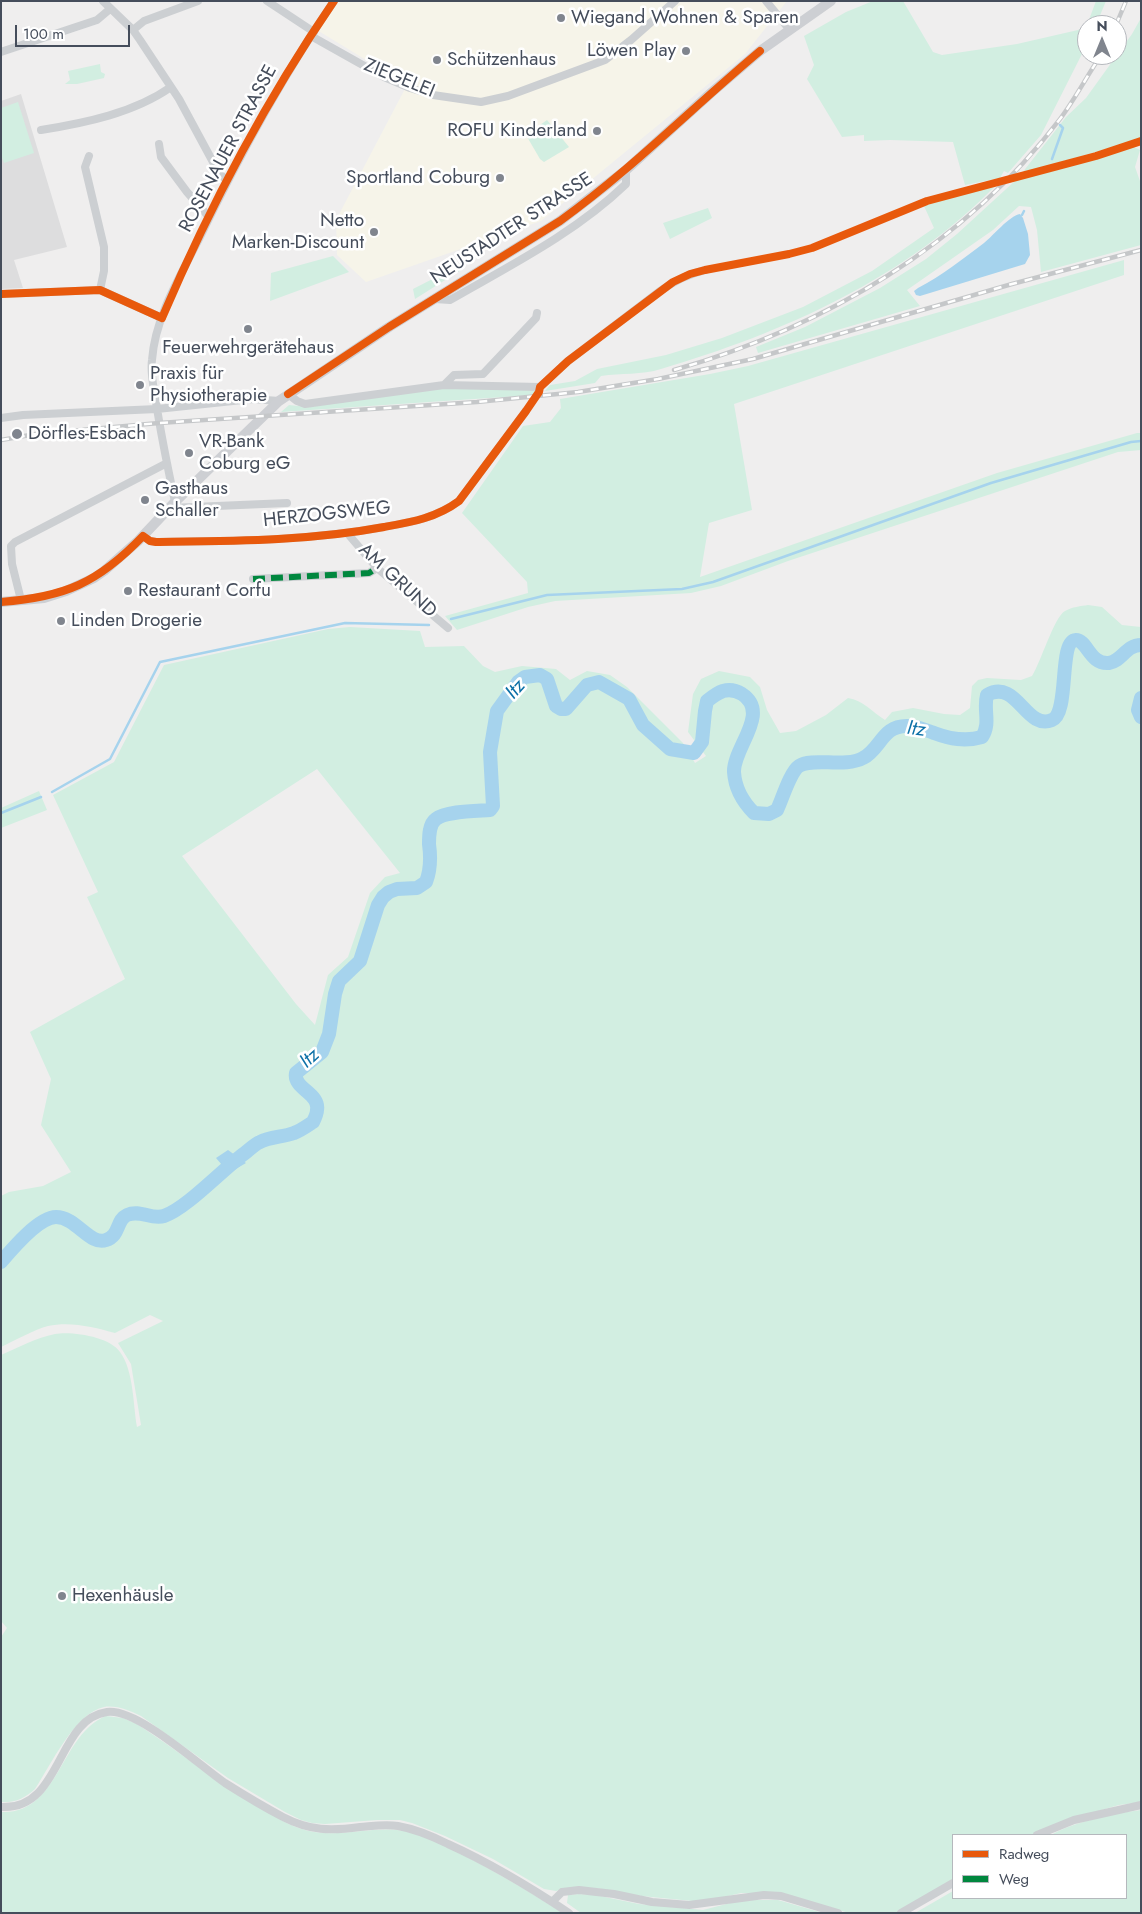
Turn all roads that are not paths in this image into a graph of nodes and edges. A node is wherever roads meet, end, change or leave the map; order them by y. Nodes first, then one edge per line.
1 (103, 1) edge
2 (198, 1) edge
3 (267, 1) edge
4 (334, 1) edge
5 (675, 1) edge
6 (766, 1) edge
7 (830, 1) edge
8 (110, 9) junction
9 (789, 29) junction
10 (133, 30) junction
11 (313, 34) junction
12 (1, 52) edge
13 (171, 87) junction
14 (41, 130) dead end
15 (158, 144) dead end
16 (89, 156) dead end
17 (228, 180) junction
18 (209, 217) junction
19 (704, 270) dead end
20 (100, 290) junction
21 (1, 294) edge
22 (537, 313) dead end
23 (162, 318) junction
24 (444, 385) junction
25 (288, 394) junction
26 (279, 401) junction
27 (157, 409) junction
28 (526, 411) dead end
29 (1, 418) edge
30 (167, 462) junction
31 (286, 503) dead end
32 (172, 505) junction
33 (348, 534) junction
34 (143, 536) junction
35 (377, 568) junction
36 (253, 579) dead end
37 (21, 600) junction
38 (1, 602) edge
39 (448, 628) dead end
40 (1141, 1805) edge
41 (1, 1807) edge
42 (1039, 1834) edge
43 (952, 1884) edge
44 (552, 1902) junction
45 (569, 1913) edge
46 (838, 1913) edge
47 (901, 1913) edge

1 - 8 street
2 - 10 street
3 - 11 street, ZIEGELEI
4 - 11 street, ROSENAUER STRASSE
5 - 11 street, ZIEGELEI
6 - 9 street
7 - 9 street, NEUSTADTER STRASSE
8 - 10 street
8 - 12 street
9 - 25 street, NEUSTADTER STRASSE
10 - 13 street
11 - 17 street, ROSENAUER STRASSE
13 - 14 street
13 - 17 street
15 - 18 street
16 - 20 street
17 - 18 street, ROSENAUER STRASSE
18 - 23 street, ROSENAUER STRASSE
19 - 24 street
20 - 21 street
20 - 23 street
22 - 24 street
23 - 27 street, ROSENAUER STRASSE
24 - 25 street
25 - 26 street, NEUSTADTER STRASSE
26 - 27 street
26 - 32 street, NEUSTADTER STRASSE
27 - 29 street
27 - 30 street, ROSENAUER STRASSE
28 - 33 street, HERZOGSWEG
30 - 32 street, ROSENAUER STRASSE
30 - 37 street
31 - 32 street
32 - 34 street, NEUSTADTER STRASSE
33 - 34 street, HERZOGSWEG
33 - 35 street, AM GRUND
34 - 37 street, NEUSTADTER STRASSE
35 - 36 street
35 - 39 street, AM GRUND
37 - 38 street, NEUSTADTER STRASSE
40 - 42 street
41 - 44 street
43 - 47 street
44 - 45 street
44 - 46 street

